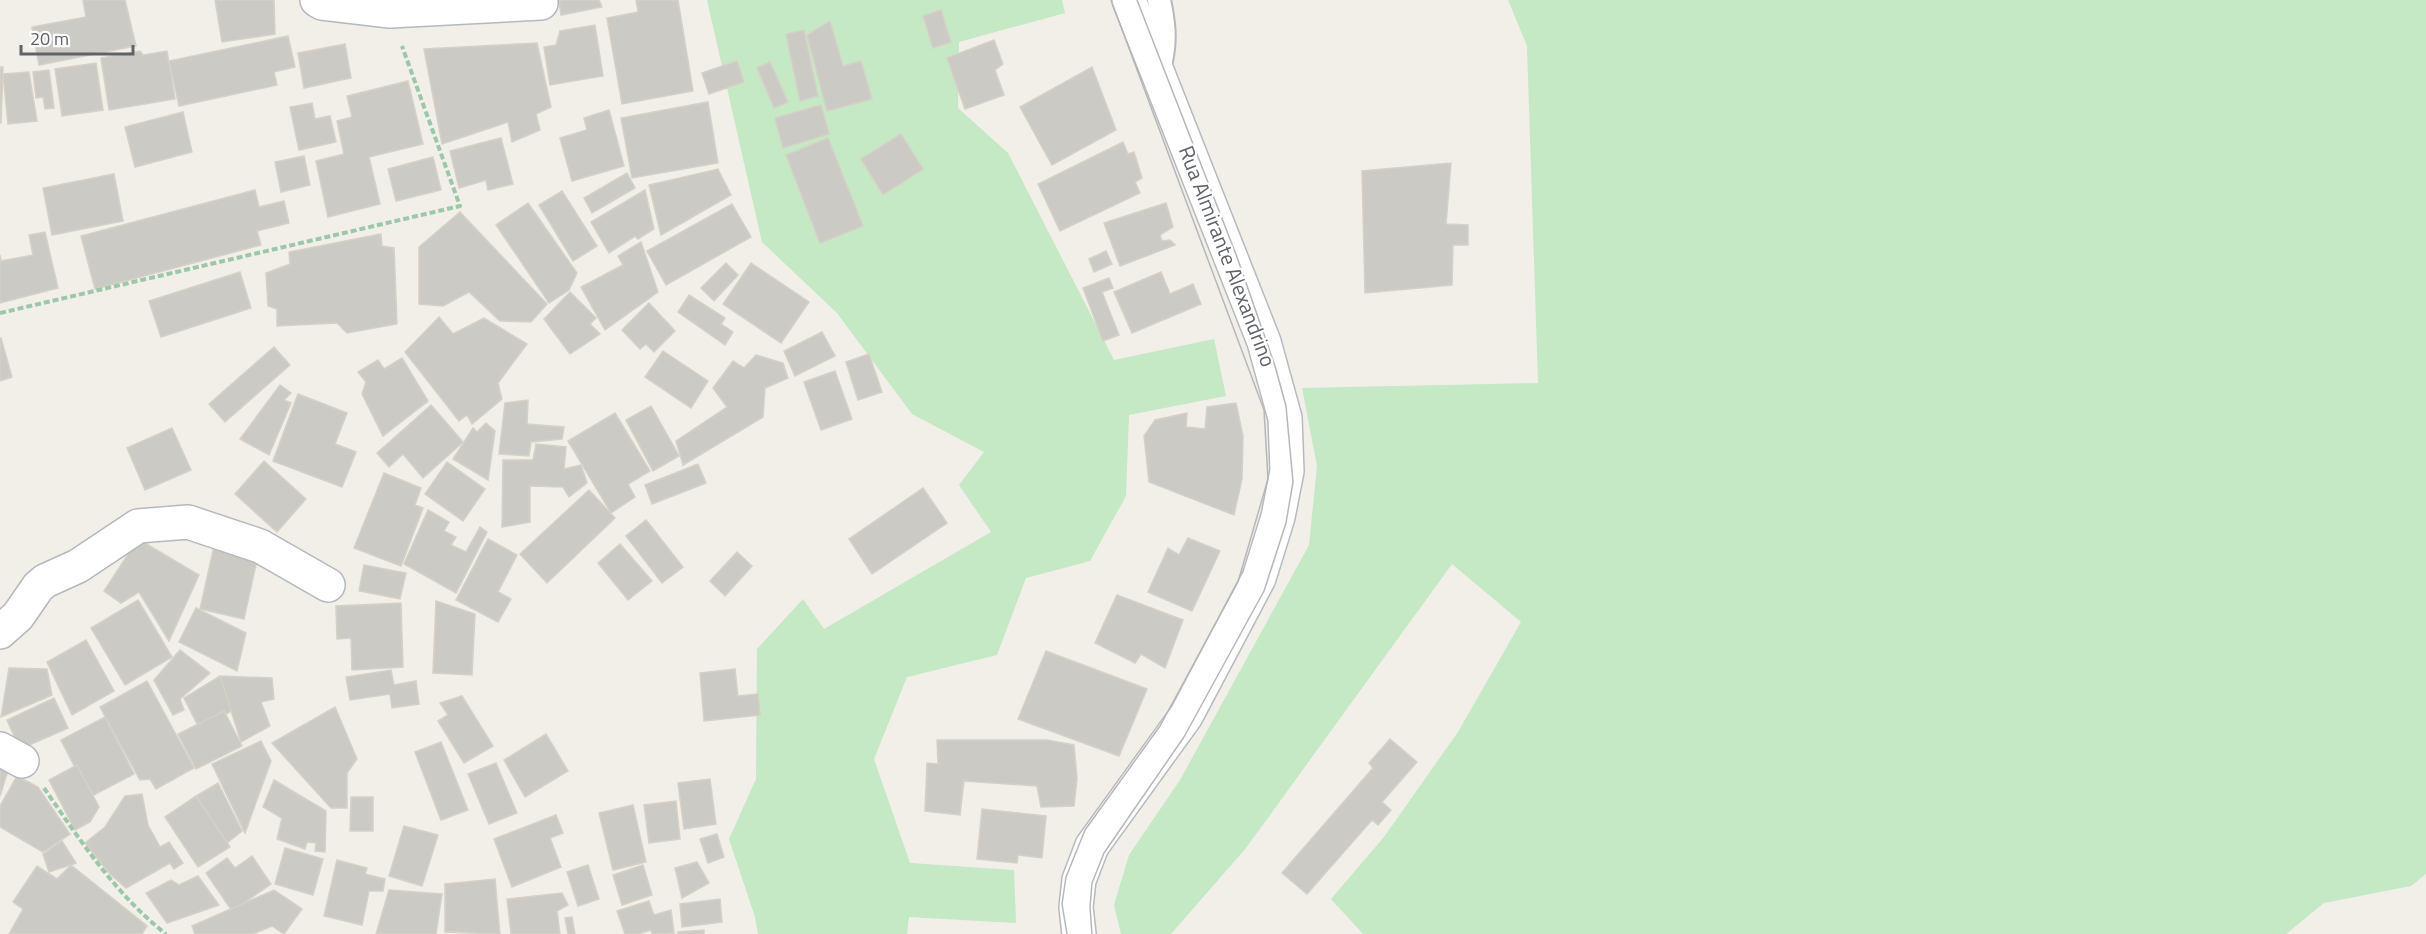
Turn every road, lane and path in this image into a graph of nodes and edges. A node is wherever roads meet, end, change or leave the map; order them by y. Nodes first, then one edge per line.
1 (316, 0) edge
2 (1129, 0) edge
3 (1160, 0) edge
4 (541, 3) dead end
5 (390, 11) junction
6 (1158, 73) junction
7 (0, 313) edge
8 (328, 585) dead end
9 (0, 632) edge
10 (11, 755) edge
11 (166, 934) edge
12 (1079, 934) edge

1 - 5 street
2 - 6 street, Rua Almirante Alexandrino
3 - 6 lane
4 - 5 street
5 - 7 path
6 - 12 street, Rua Almirante Alexandrino
8 - 9 street
10 - 11 path

